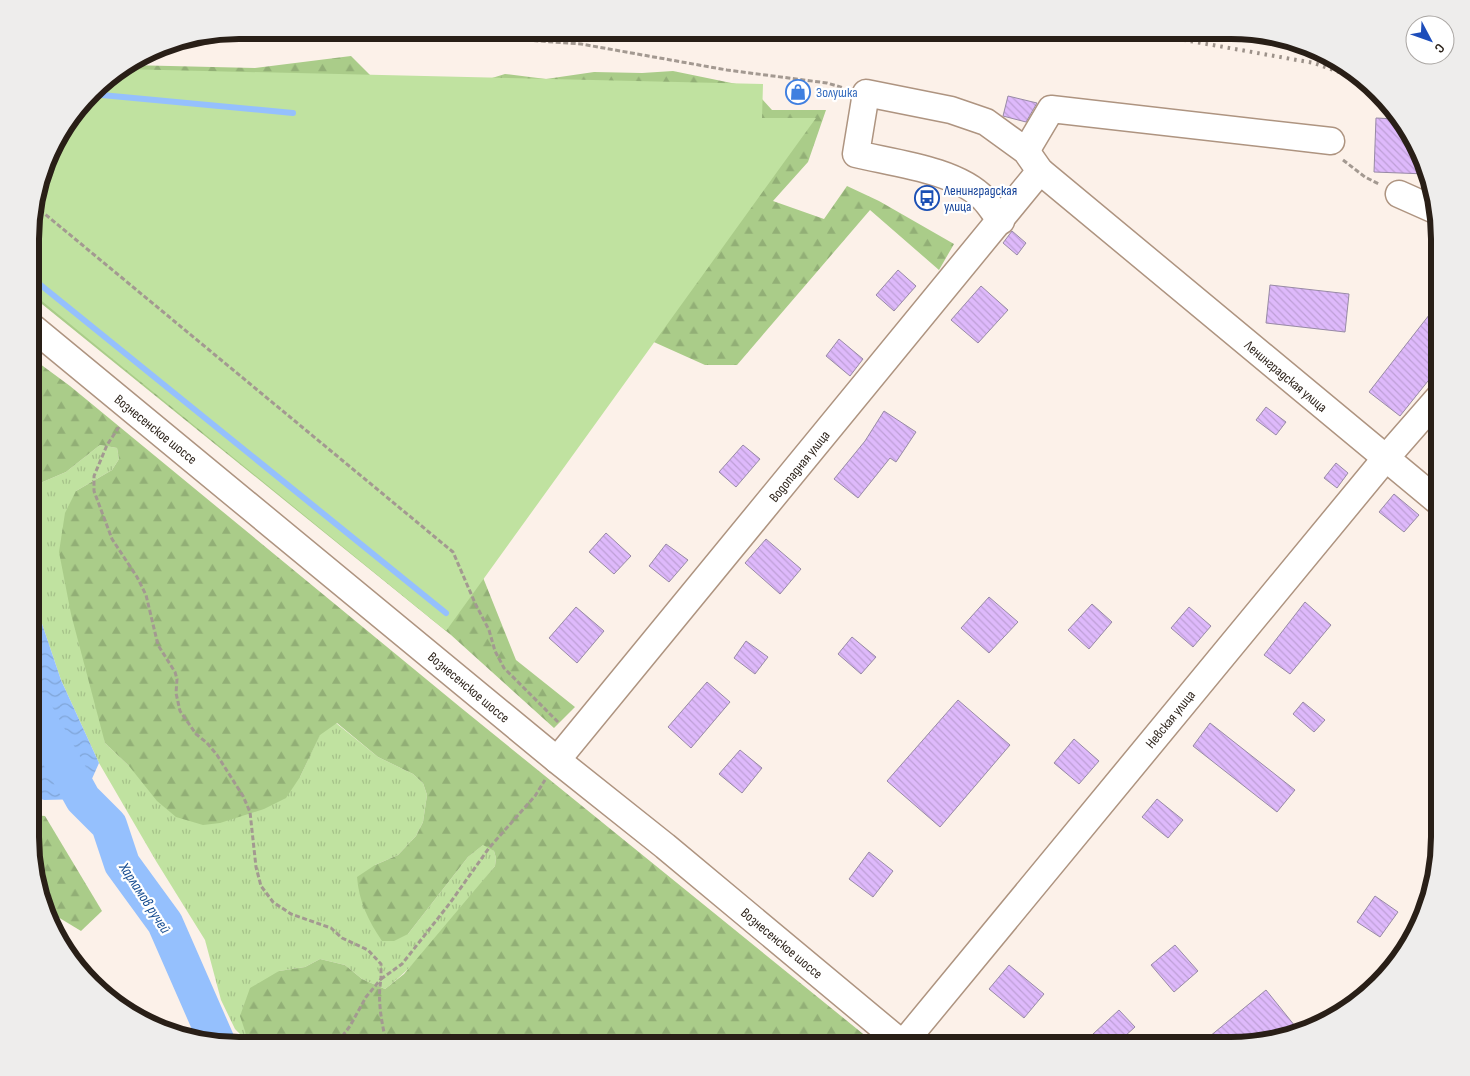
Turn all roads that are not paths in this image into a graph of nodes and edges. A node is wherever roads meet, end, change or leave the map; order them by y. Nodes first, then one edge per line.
1 (1331, 142) road end
2 (1033, 161) junction
3 (1399, 194) road end
4 (1429, 207) edge
5 (1001, 221) junction
6 (39, 333) edge
7 (1431, 406) edge
8 (1385, 459) junction
9 (1431, 496) edge
10 (557, 760) junction
11 (893, 1037) edge
12 (910, 1037) edge

1 - 2 street, Водопадная улица
2 - 5 street, Водопадная улица
2 - 5 street, Ленинградская улица
2 - 8 street, Ленинградская улица
3 - 4 street
5 - 10 street, Водопадная улица
6 - 10 street, Вознесенское шоссе
7 - 8 street, Невская улица
8 - 9 street, Ленинградская улица
8 - 12 street, Невская улица
10 - 11 street, Вознесенское шоссе

